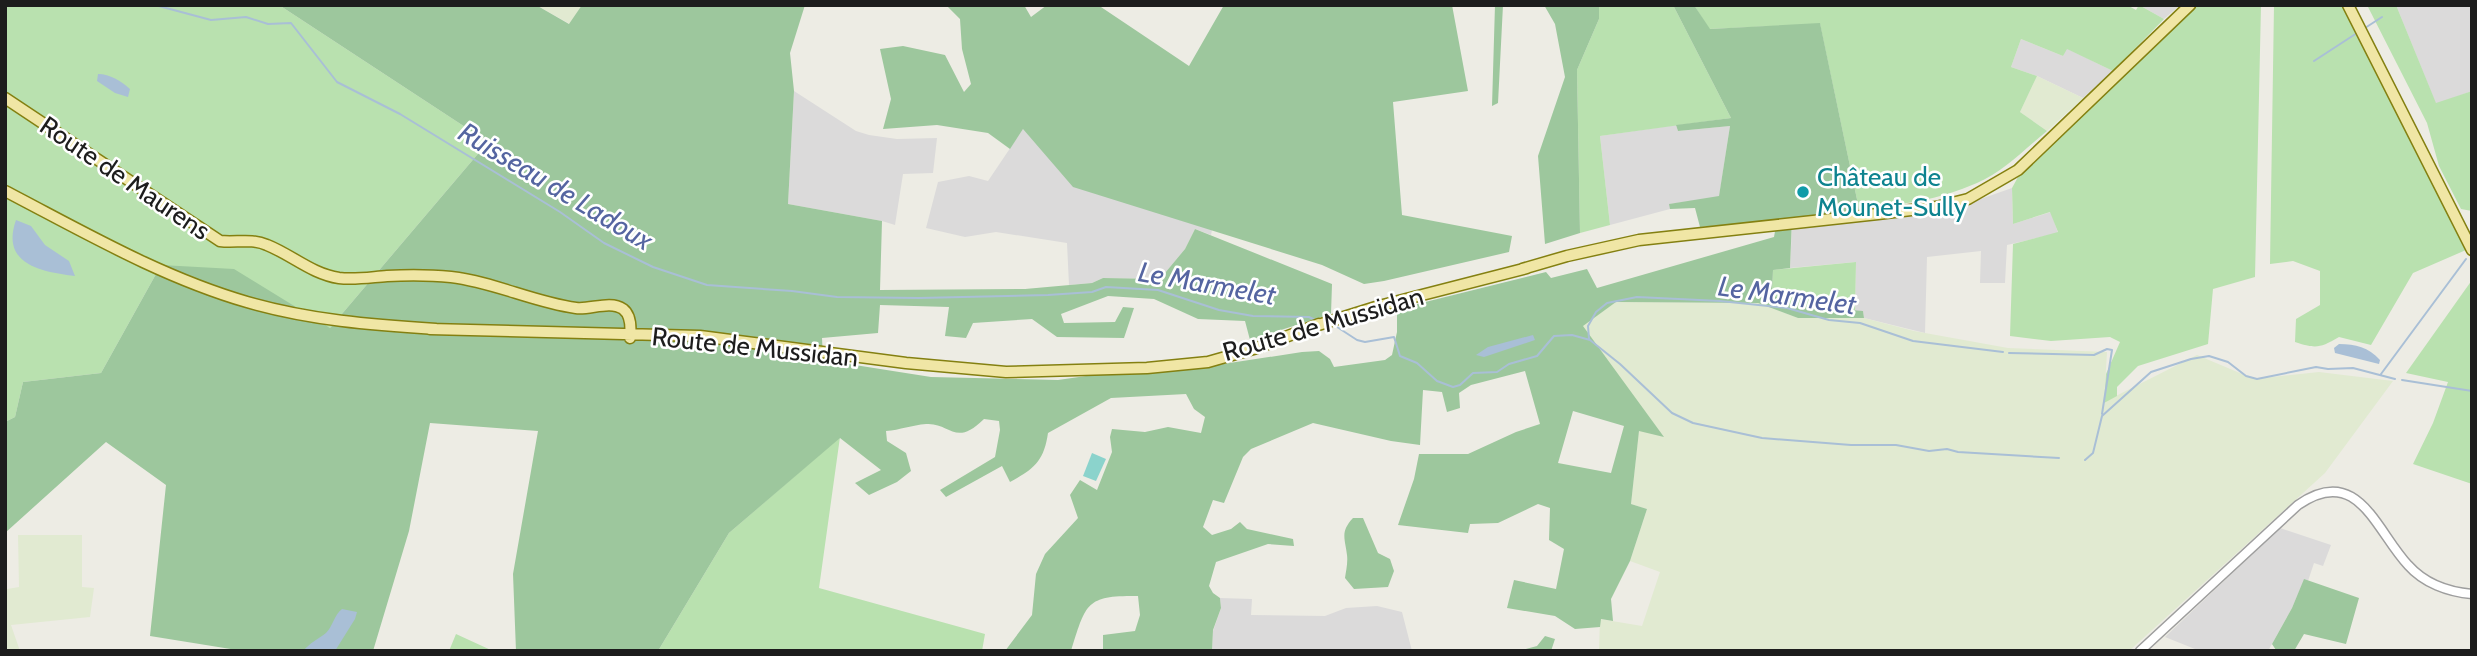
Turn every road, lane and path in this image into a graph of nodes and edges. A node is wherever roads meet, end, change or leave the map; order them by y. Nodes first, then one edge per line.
1 (2190, 5) edge
2 (2348, 5) edge
3 (5, 98) edge
4 (5, 191) edge
5 (2472, 250) edge
6 (1319, 324) junction
7 (630, 337) junction
8 (1080, 369) junction
9 (2472, 594) edge
10 (2140, 651) edge

1 - 6 main road, Route de Mussidan
2 - 5 main road
3 - 7 main road, Route de Maurens
4 - 7 main road, Route de Mussidan
6 - 8 main road, Route de Mussidan
6 - 8 main road, Route de Mussidan
7 - 8 main road, Route de Mussidan
9 - 10 street

